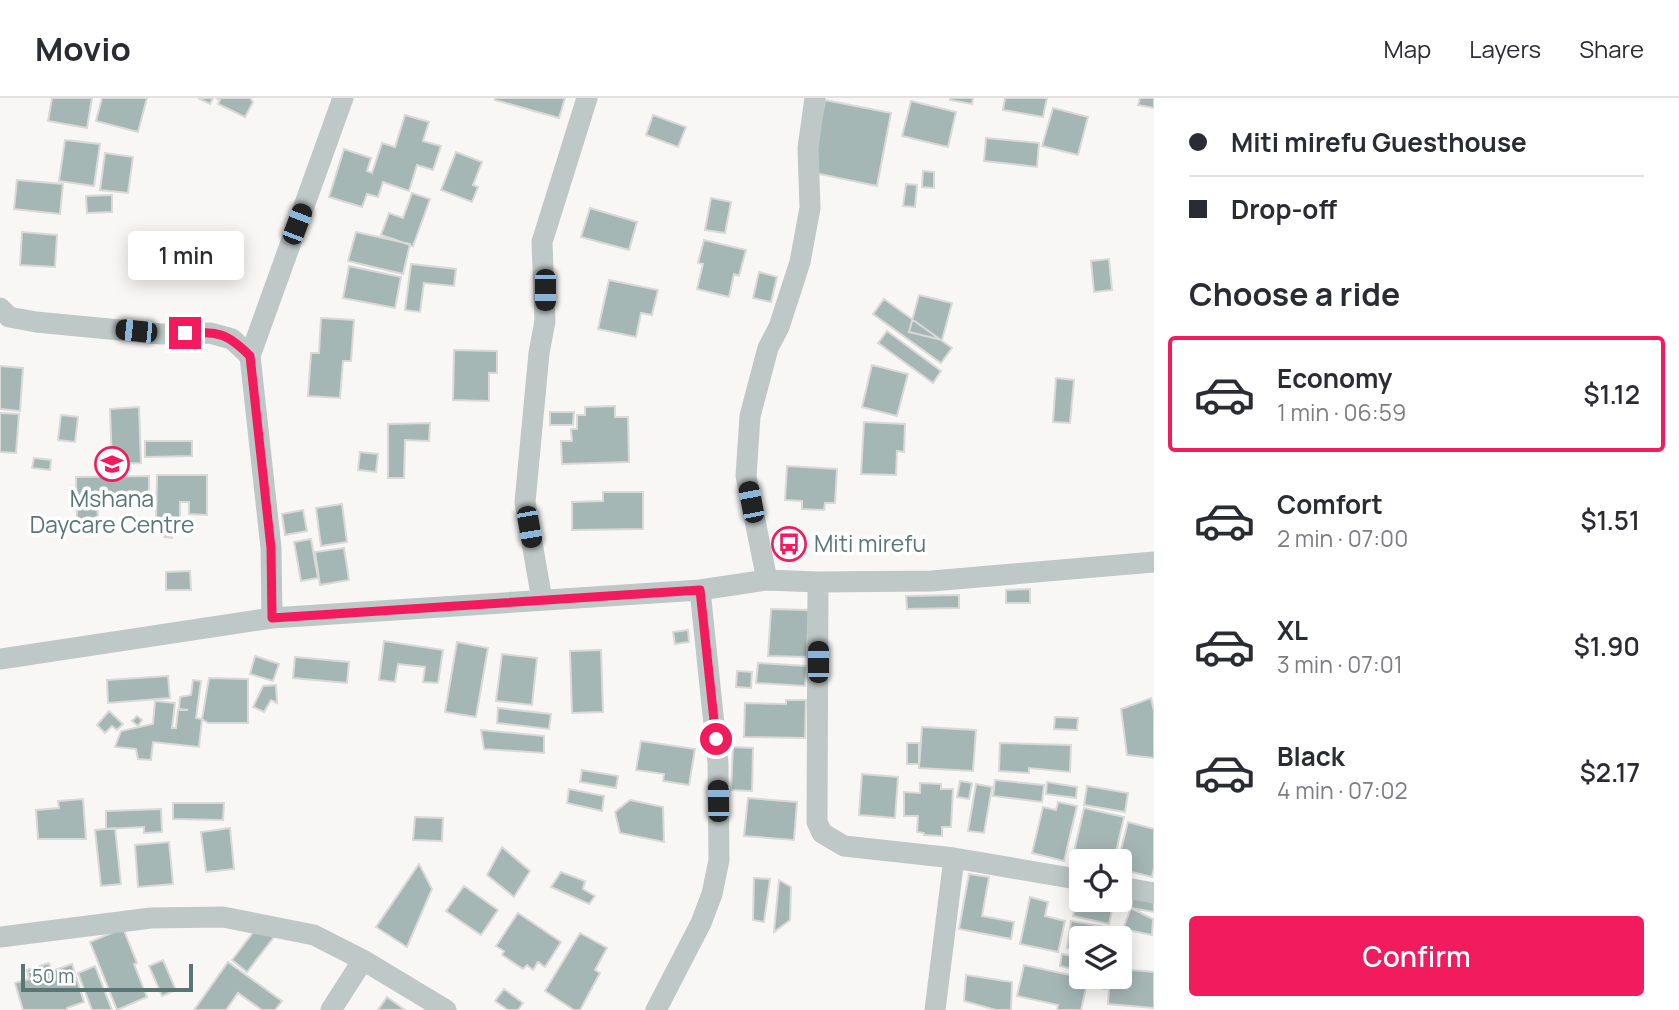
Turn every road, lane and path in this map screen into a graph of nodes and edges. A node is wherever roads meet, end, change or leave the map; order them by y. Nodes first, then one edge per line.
1 (343, 98) edge
2 (587, 98) edge
3 (815, 98) edge
4 (0, 309) edge
5 (250, 356) junction
6 (1154, 562) edge
7 (767, 580) junction
8 (818, 582) junction
9 (700, 590) junction
10 (542, 600) junction
11 (272, 618) junction
12 (0, 659) edge
13 (954, 858) junction
14 (1069, 878) edge
15 (1132, 889) edge
16 (1154, 893) edge
17 (0, 937) edge
18 (363, 960) junction
19 (331, 1010) edge
20 (446, 1010) edge
21 (656, 1010) edge
22 (935, 1010) edge

1 - 5 street
2 - 10 street
3 - 7 street
4 - 5 street
5 - 11 street
6 - 8 street
7 - 8 street
7 - 9 street
8 - 13 street
9 - 10 street
9 - 21 street
10 - 11 street
11 - 12 street
13 - 14 street
13 - 22 street
15 - 16 street
17 - 18 street
18 - 19 street
18 - 20 street

